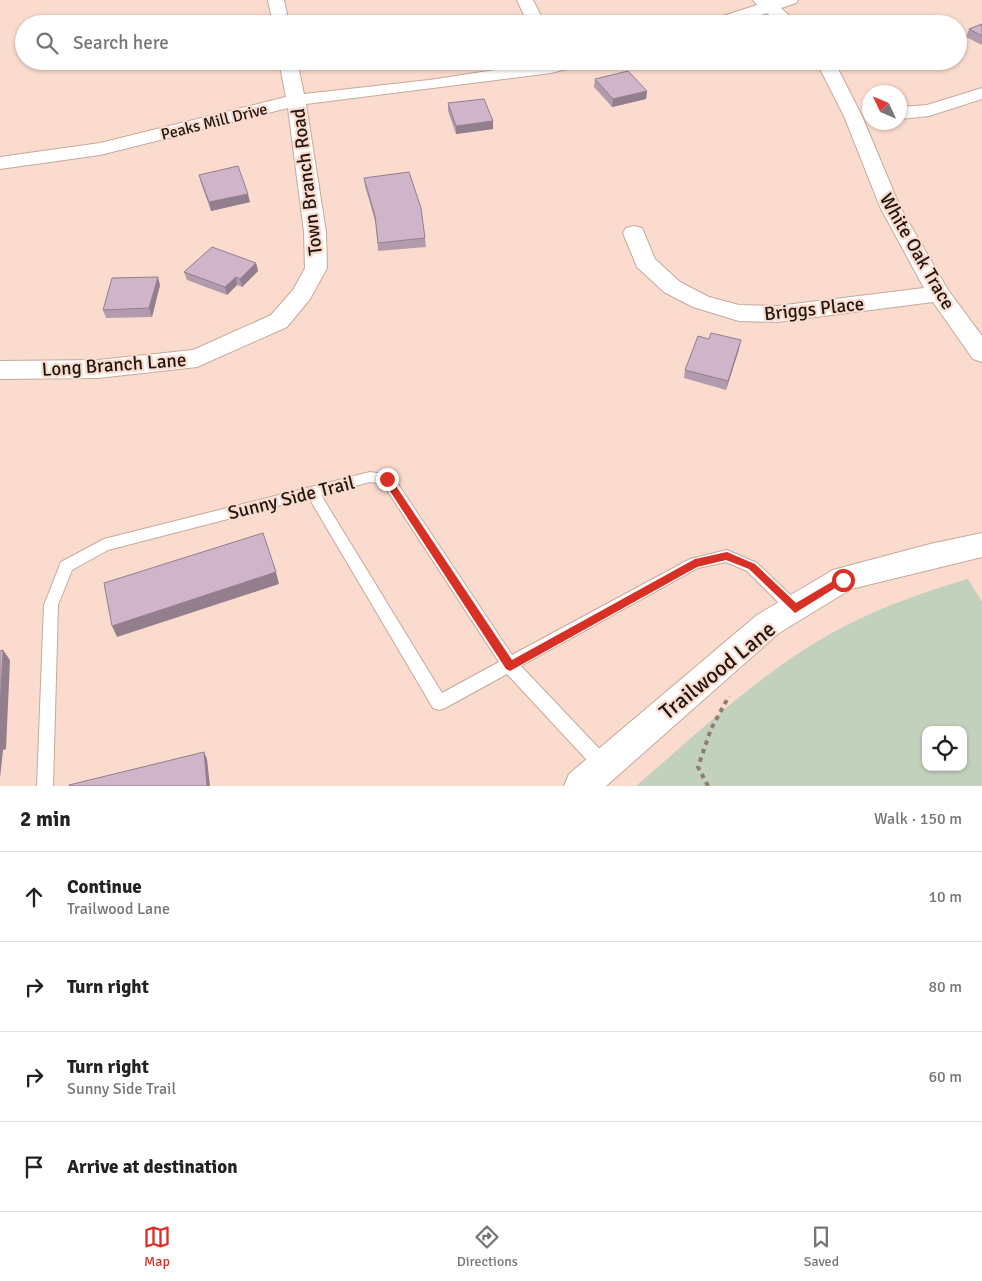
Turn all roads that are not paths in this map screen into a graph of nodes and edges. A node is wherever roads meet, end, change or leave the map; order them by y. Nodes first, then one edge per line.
1 (276, 0) edge
2 (525, 0) edge
3 (790, 0) edge
4 (766, 4) edge
5 (279, 15) edge
6 (532, 15) edge
7 (739, 15) edge
8 (779, 15) edge
9 (290, 70) edge
10 (517, 70) edge
11 (831, 70) edge
12 (982, 93) edge
13 (296, 100) junction
14 (907, 112) edge
15 (861, 116) edge
16 (0, 162) edge
17 (634, 233) dead end
18 (939, 294) junction
19 (279, 321) joint
20 (982, 354) edge
21 (0, 370) edge
22 (312, 491) junction
23 (982, 546) edge
24 (795, 609) junction
25 (510, 666) junction
26 (604, 766) junction
27 (45, 786) edge
28 (581, 786) edge

1 - 5 street
2 - 6 street
3 - 4 street
4 - 7 street
4 - 8 street
9 - 13 street, Town Branch Road
10 - 13 street, Peaks Mill Drive
11 - 15 street, White Oak Trace
12 - 14 street
13 - 16 street, Peaks Mill Drive
13 - 19 street, Town Branch Road
15 - 18 street, White Oak Trace
17 - 18 street, Briggs Place
18 - 20 street, White Oak Trace
19 - 21 street, Long Branch Lane
22 - 25 lane, Sunny Side Trail
22 - 25 lane
22 - 27 lane, Sunny Side Trail
23 - 24 street, Trailwood Lane
24 - 25 lane
24 - 26 street, Trailwood Lane
25 - 26 lane, Sunny Side Trail
26 - 28 street, Trailwood Lane

